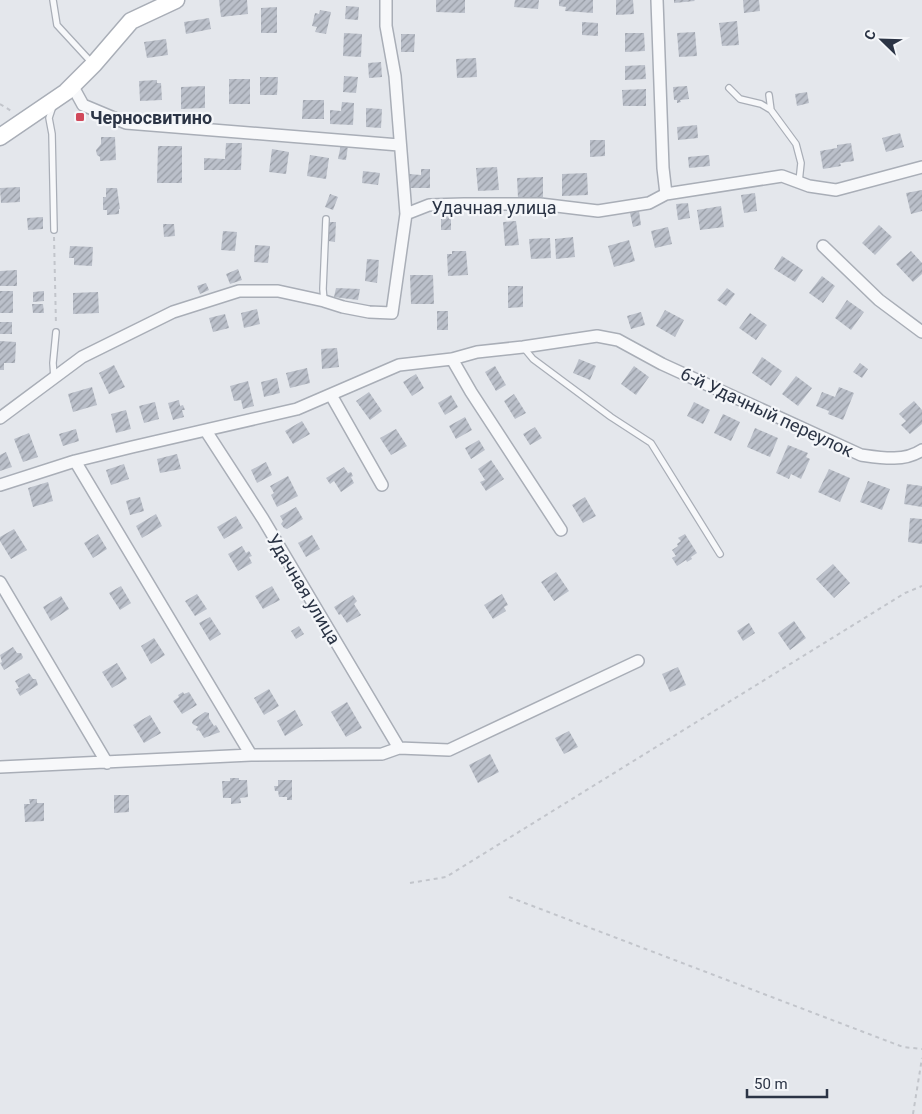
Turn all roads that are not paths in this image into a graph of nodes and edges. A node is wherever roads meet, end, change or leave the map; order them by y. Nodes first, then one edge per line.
1 (53, 0) edge
2 (176, 0) edge
3 (386, 0) edge
4 (657, 0) edge
5 (94, 64) junction
6 (72, 86) junction
7 (729, 88) dead end
8 (769, 96) dead end
9 (55, 100) junction
10 (771, 110) junction
11 (0, 137) edge
12 (399, 145) junction
13 (922, 167) edge
14 (799, 182) junction
15 (666, 194) junction
16 (406, 214) junction
17 (326, 219) dead end
18 (54, 230) road end
19 (823, 246) dead end
20 (324, 300) junction
21 (56, 332) road end
22 (922, 332) edge
23 (523, 347) junction
24 (452, 360) junction
25 (54, 378) junction
26 (331, 395) junction
27 (0, 418) edge
28 (206, 431) junction
29 (922, 450) edge
30 (76, 461) junction
31 (0, 484) edge
32 (382, 485) dead end
33 (562, 530) dead end
34 (720, 554) dead end
35 (0, 582) edge
36 (638, 661) dead end
37 (399, 748) junction
38 (251, 755) junction
39 (107, 763) junction
40 (0, 767) edge

1 - 5 lane
2 - 5 street
3 - 12 street
4 - 15 street
5 - 6 street
6 - 9 street
6 - 12 street
7 - 10 lane
8 - 10 lane
9 - 11 street
9 - 18 lane
10 - 14 lane
12 - 16 street
13 - 14 street, Удачная улица
14 - 15 street, Удачная улица
15 - 16 street, Удачная улица
16 - 20 street, Удачная улица
17 - 20 lane
19 - 22 street
20 - 25 street, Удачная улица
21 - 25 lane
23 - 24 street
23 - 29 street, 6-й Удачный переулок
23 - 34 lane
24 - 26 street
24 - 33 street
25 - 27 street, Удачная улица
26 - 28 street
26 - 32 street
28 - 30 street
28 - 37 street, Удачная улица
30 - 31 street
30 - 38 street
35 - 39 street
36 - 37 street
37 - 38 street
38 - 39 street
39 - 40 street

